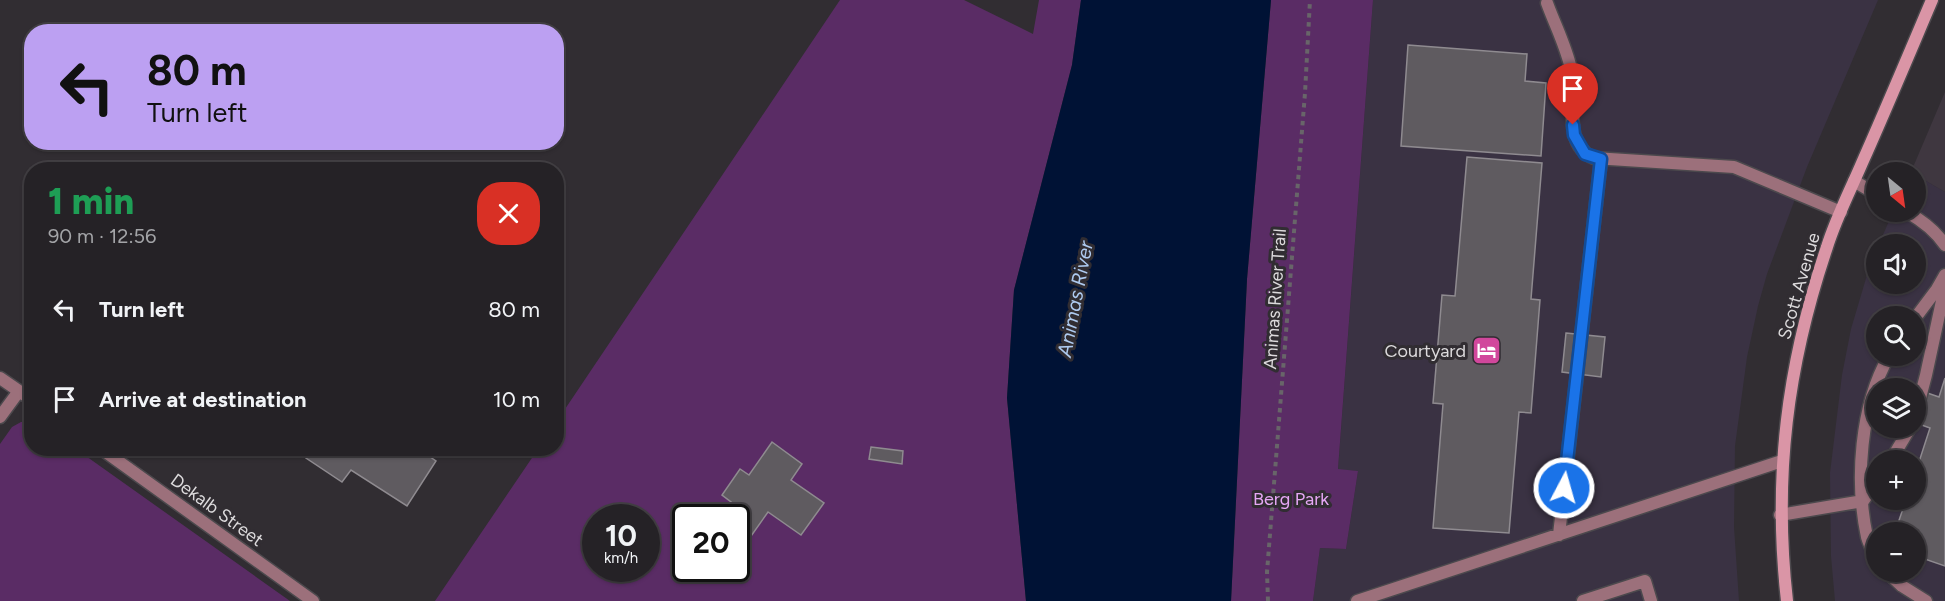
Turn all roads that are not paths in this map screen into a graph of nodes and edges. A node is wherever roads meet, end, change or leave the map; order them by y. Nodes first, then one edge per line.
1 (1932, 0) edge
2 (1546, 3) dead end
3 (1601, 159) junction
4 (1854, 181) junction
5 (1866, 188) edge
6 (1841, 212) junction
7 (1925, 222) edge
8 (1945, 245) edge
9 (1945, 275) edge
10 (1945, 287) edge
11 (1925, 306) edge
12 (1883, 366) edge
13 (0, 378) edge
14 (1925, 378) edge
15 (19, 391) junction
16 (24, 394) edge
17 (0, 417) edge
18 (111, 456) edge
19 (1782, 461) junction
20 (1866, 497) edge
21 (1863, 501) junction
22 (1780, 515) junction
23 (1866, 530) edge
24 (1559, 535) junction
25 (1898, 582) edge
26 (313, 601) edge
27 (1357, 601) edge
28 (1583, 601) edge
29 (1651, 601) edge
30 (1787, 601) edge
31 (1926, 601) edge

1 - 4 main road, Scott Avenue
2 - 3 street
3 - 6 street
3 - 24 street
4 - 5 street
4 - 6 main road, Scott Avenue
6 - 19 main road, Scott Avenue
7 - 8 street
9 - 11 street
10 - 14 street
12 - 21 street
13 - 15 street
15 - 16 street
15 - 17 street
18 - 26 street, Dekalb Street
19 - 22 main road, Scott Avenue
19 - 24 street
20 - 21 street
21 - 22 street
21 - 23 street
22 - 30 main road, Scott Avenue
24 - 27 street
25 - 31 street
28 - 29 street

